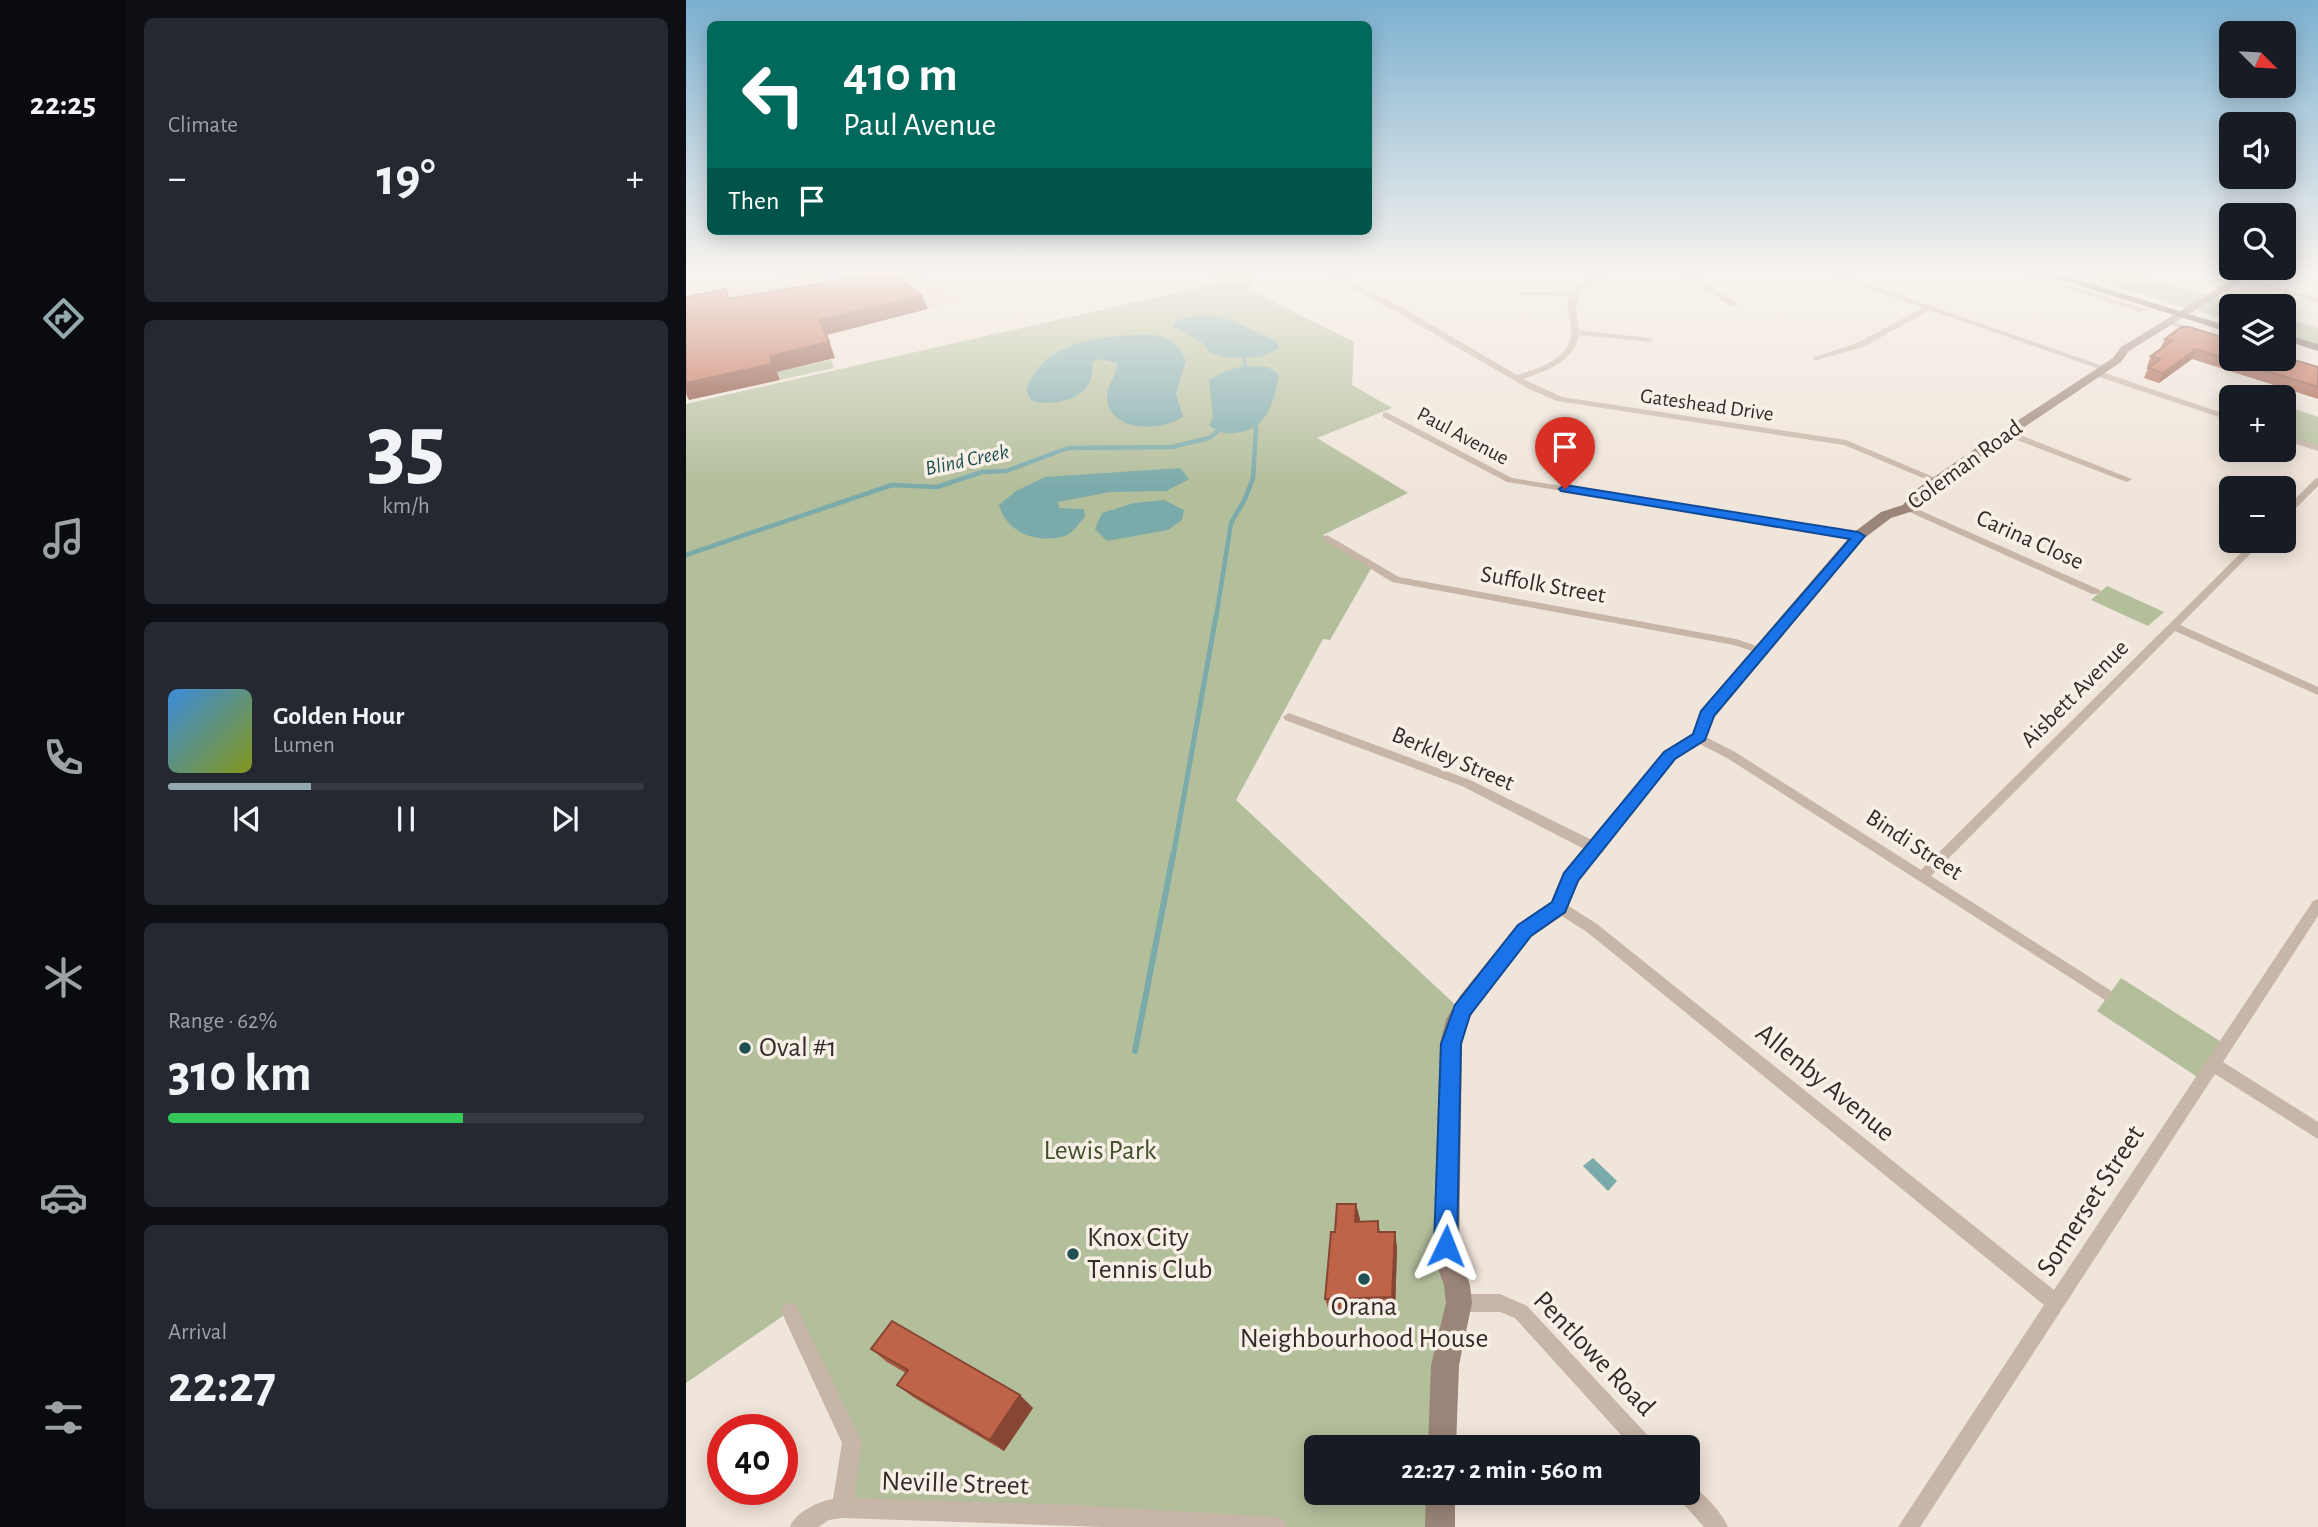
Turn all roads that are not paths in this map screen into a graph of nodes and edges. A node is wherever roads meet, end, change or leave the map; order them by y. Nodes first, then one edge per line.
1 (1456, 344) edge
2 (1573, 344) edge
3 (1861, 344) edge
4 (2030, 344) edge
5 (2133, 344) edge
6 (2296, 350) edge
7 (2318, 356) edge
8 (1817, 359) dead end
9 (2101, 370) junction
10 (1517, 379) junction
11 (2219, 414) edge
12 (1386, 415) dead end
13 (2012, 435) junction
14 (2296, 441) edge
15 (2318, 448) edge
16 (2127, 479) dead end
17 (1938, 481) junction
18 (2318, 481) edge
19 (2296, 504) edge
20 (1908, 508) junction
21 (1858, 536) junction
22 (1327, 538) dead end
23 (2246, 553) edge
24 (2096, 592) dead end
25 (2172, 626) junction
26 (1761, 650) junction
27 (2318, 691) edge
28 (1289, 717) dead end
29 (1698, 738) junction
30 (1597, 849) junction
31 (1922, 877) junction
32 (2318, 905) edge
33 (1559, 907) junction
34 (2105, 994) dead end
35 (2213, 1064) junction
36 (2318, 1131) edge
37 (2056, 1302) junction
38 (1458, 1303) junction
39 (790, 1311) dead end
40 (1442, 1435) edge
41 (1634, 1435) edge
42 (1441, 1505) edge
43 (1698, 1505) edge
44 (842, 1508) junction
45 (998, 1521) edge
46 (800, 1527) edge
47 (1277, 1527) edge
48 (1440, 1527) edge
49 (1718, 1527) edge
50 (1908, 1527) edge

1 - 10 street, Gateshead Drive
2 - 10 street
3 - 8 street
4 - 9 street
5 - 9 street, Coleman Road
6 - 7 main road
9 - 11 street
9 - 13 street, Coleman Road
10 - 17 street, Gateshead Drive
12 - 21 street, Paul Avenue
13 - 16 street
13 - 17 street, Coleman Road
14 - 15 street
17 - 20 street, Coleman Road
18 - 19 street
20 - 21 street, Coleman Road
20 - 24 street, Carina Close
21 - 26 street, Coleman Road
22 - 26 street, Suffolk Street
23 - 25 street, Aisbett Avenue
25 - 27 street
25 - 31 street, Aisbett Avenue
26 - 29 street, Coleman Road
28 - 30 street, Berkley Street
29 - 30 street
29 - 31 street, Bindi Street
30 - 33 street
31 - 34 street, Bindi Street
32 - 35 street, Somerset Street
33 - 37 street, Allenby Avenue
33 - 38 street
35 - 36 street
35 - 37 street, Somerset Street
37 - 50 street, Somerset Street
38 - 40 street
38 - 41 street, Pentlowe Road
39 - 44 street, Neville Street
42 - 48 street
43 - 49 street
44 - 45 street, Neville Street
44 - 46 street
45 - 47 street, Neville Street

